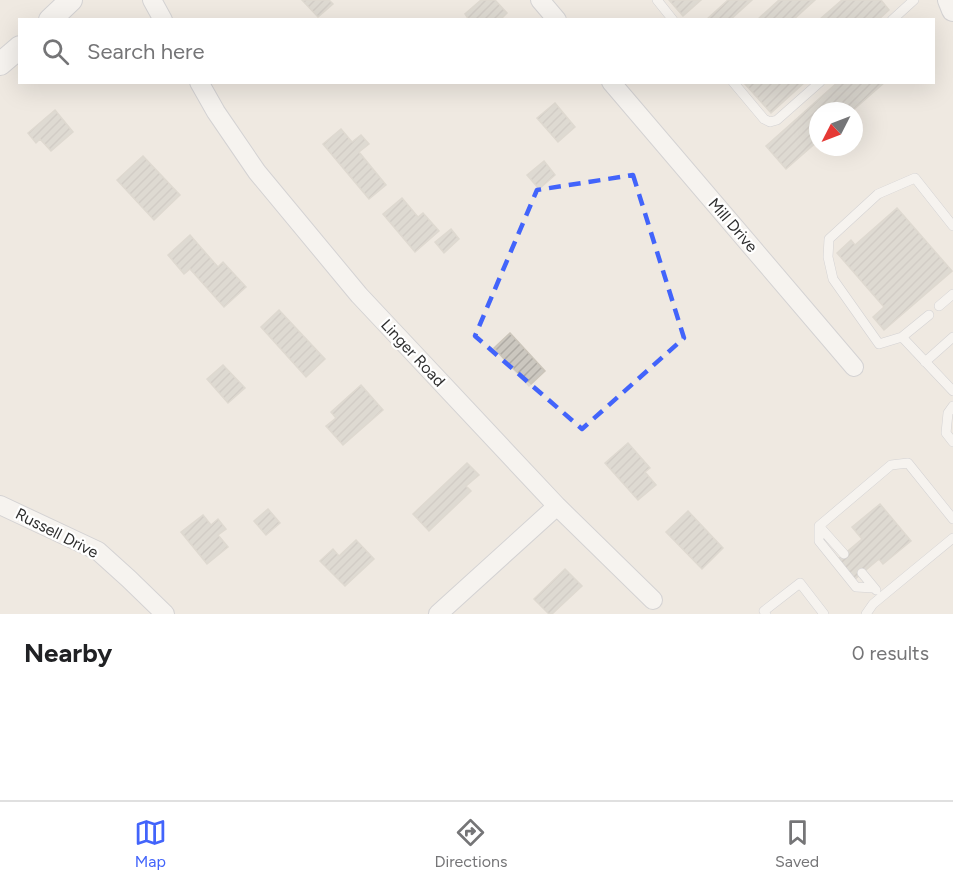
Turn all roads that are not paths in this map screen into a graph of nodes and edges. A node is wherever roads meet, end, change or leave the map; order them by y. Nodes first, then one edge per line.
1 (72, 0) edge
2 (152, 0) edge
3 (540, 0) edge
4 (657, 0) edge
5 (914, 0) edge
6 (52, 18) edge
7 (162, 18) edge
8 (555, 18) edge
9 (671, 18) edge
10 (894, 18) edge
11 (18, 49) edge
12 (0, 64) edge
13 (200, 84) edge
14 (613, 84) edge
15 (735, 84) edge
16 (818, 84) edge
17 (953, 226) edge
18 (953, 294) edge
19 (939, 306) dead end
20 (929, 315) dead end
21 (902, 337) junction
22 (953, 337) edge
23 (925, 362) junction
24 (854, 367) dead end
25 (953, 391) edge
26 (953, 406) edge
27 (953, 442) edge
28 (0, 505) edge
29 (557, 506) junction
30 (953, 519) edge
31 (819, 526) junction
32 (953, 538) edge
33 (844, 554) dead end
34 (862, 573) dead end
35 (874, 588) junction
36 (881, 597) junction
37 (653, 600) dead end
38 (165, 614) edge
39 (438, 614) edge
40 (766, 614) edge
41 (824, 614) edge
42 (866, 614) edge

1 - 6 street
2 - 7 street
3 - 8 street
4 - 9 lane
5 - 10 lane
11 - 12 street
13 - 29 street, Linger Road
14 - 24 street, Mill Drive
15 - 16 lane
17 - 21 lane
18 - 19 lane
20 - 21 lane
21 - 23 lane
22 - 23 lane
23 - 25 lane
26 - 27 lane
28 - 38 street, Russell Drive
29 - 37 street, Linger Road
29 - 39 street
30 - 31 lane
31 - 33 lane
31 - 35 lane
32 - 36 lane
34 - 35 lane
35 - 36 lane
36 - 42 lane
40 - 41 lane

